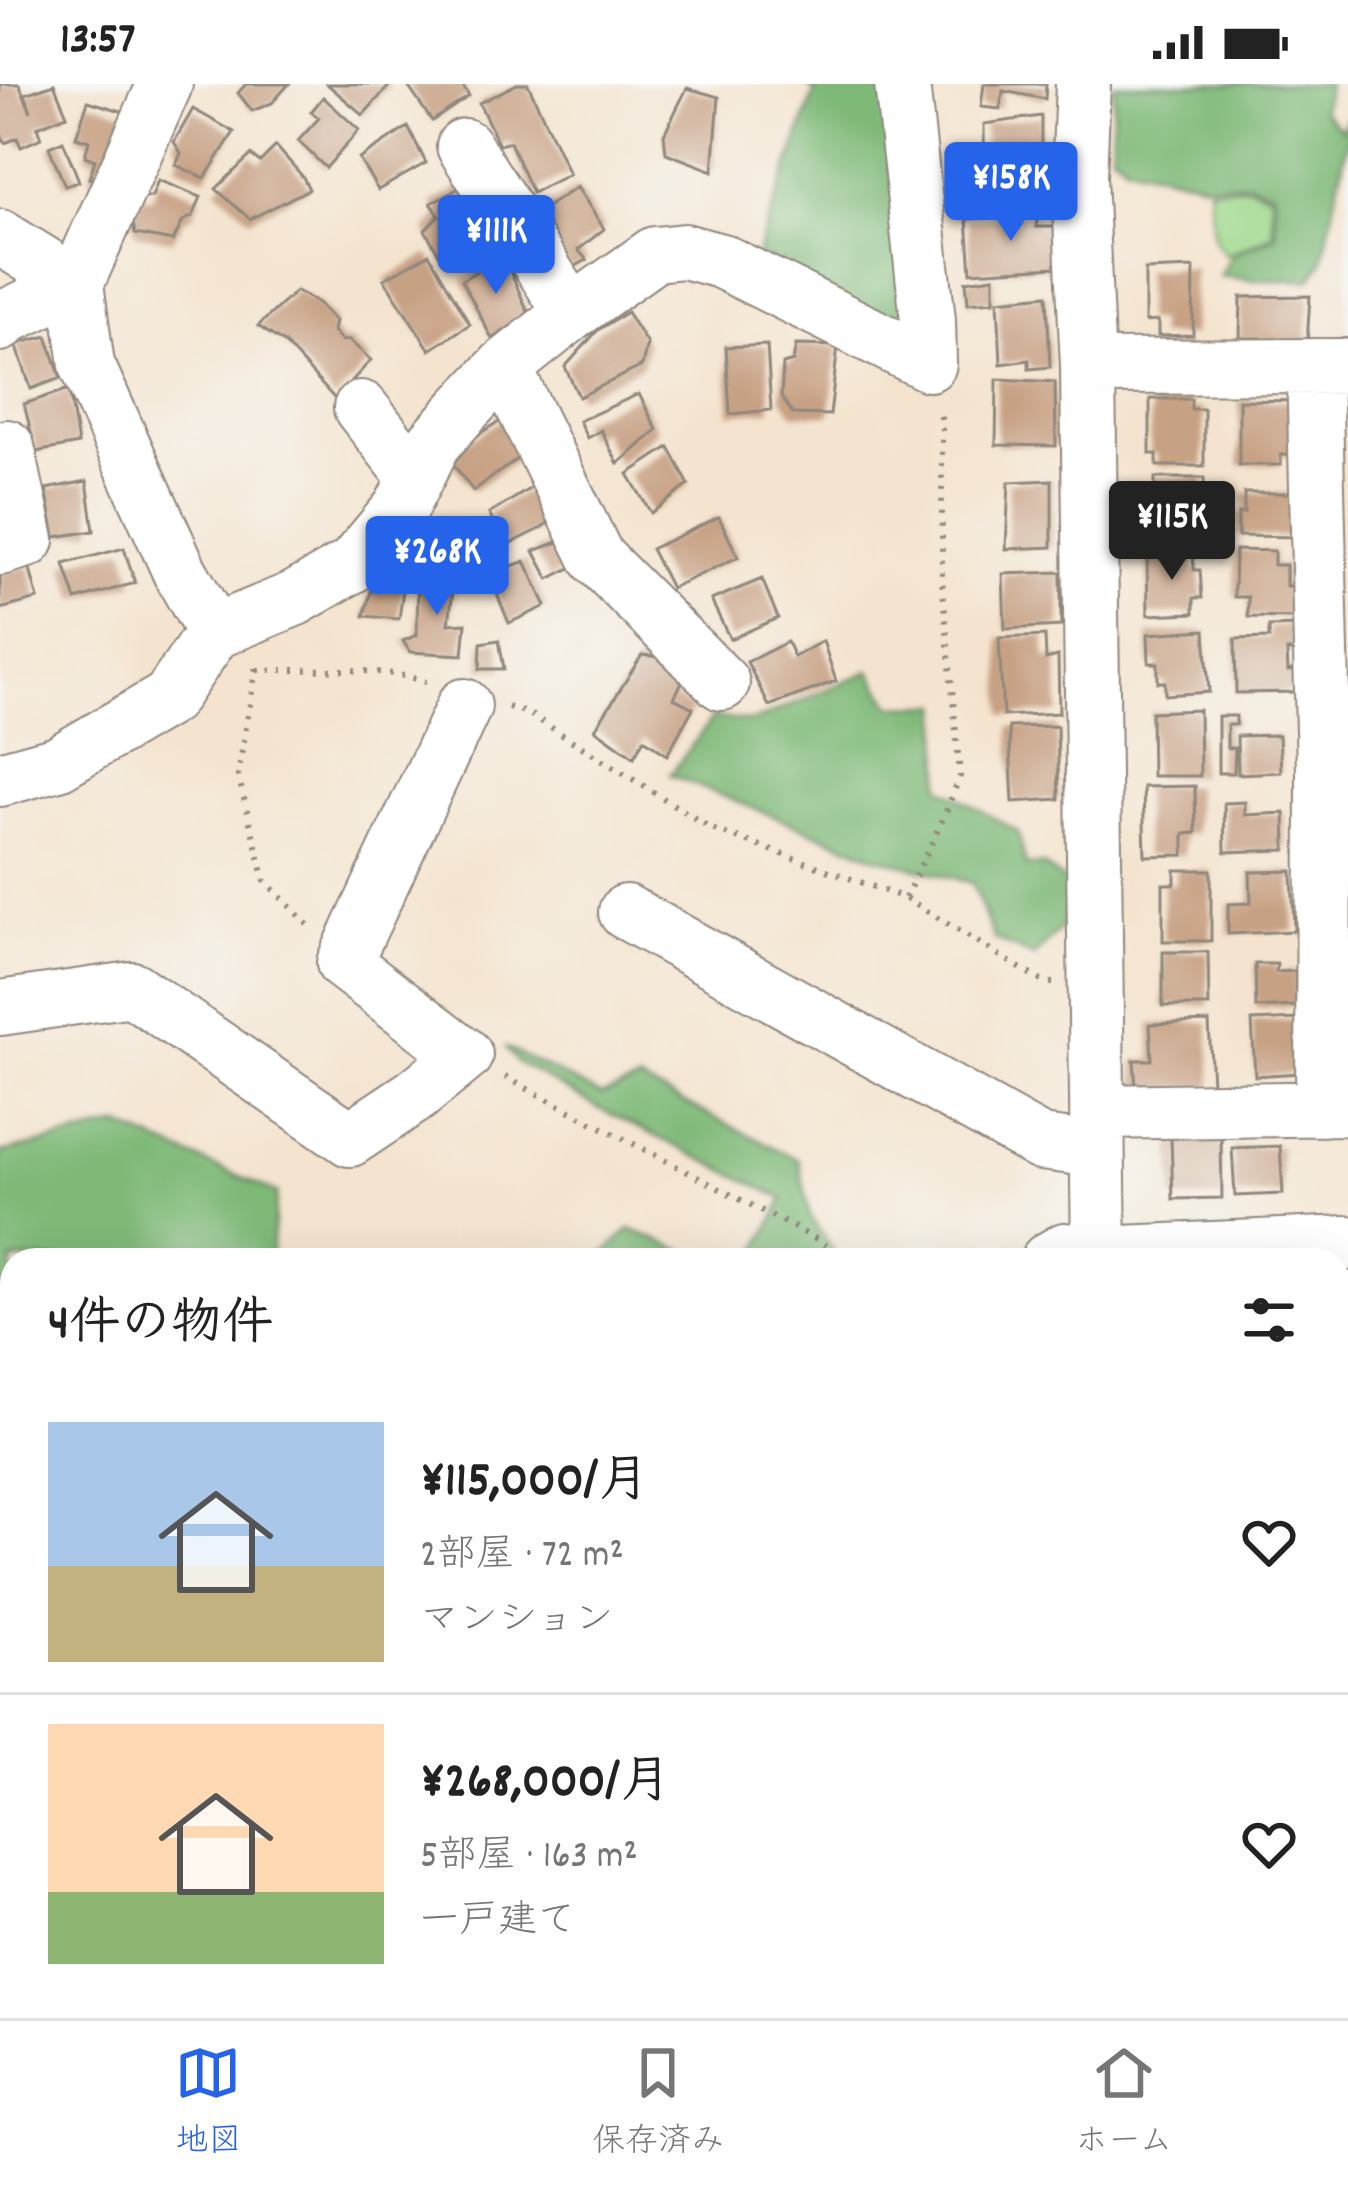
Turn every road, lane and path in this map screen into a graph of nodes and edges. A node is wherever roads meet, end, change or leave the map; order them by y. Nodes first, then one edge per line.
1 (165, 84) edge
2 (902, 84) edge
3 (1082, 84) edge
4 (464, 146) dead end
5 (0, 237) edge
6 (76, 284) junction
7 (572, 313) junction
8 (0, 324) edge
9 (929, 364) junction
10 (1331, 366) edge
11 (1088, 367) junction
12 (504, 368) junction
13 (362, 408) dead end
14 (0, 449) edge
15 (416, 478) junction
16 (0, 548) edge
17 (214, 632) junction
18 (257, 670) junction
19 (722, 682) dead end
20 (461, 697) junction
21 (0, 779) edge
22 (905, 898) junction
23 (626, 912) dead end
24 (344, 963) junction
25 (1096, 985) junction
26 (0, 1008) edge
27 (465, 1055) junction
28 (1335, 1109) edge
29 (1098, 1131) junction
30 (1348, 1243) edge
31 (829, 1248) edge
32 (1083, 1248) edge
33 (1259, 1248) edge

1 - 6 street
2 - 9 street
3 - 11 street
4 - 7 street
5 - 6 street
6 - 8 street
6 - 17 street
7 - 9 street
7 - 12 street
9 - 22 path
10 - 11 street
10 - 28 street
11 - 25 street
12 - 15 street
12 - 19 street
13 - 15 street
14 - 16 street
15 - 17 street
17 - 18 path
17 - 21 street
18 - 20 path
18 - 24 path
20 - 22 path
20 - 24 street
22 - 25 path
23 - 29 street
24 - 27 street
25 - 29 street
26 - 27 street
27 - 31 path
28 - 29 street
29 - 32 street
30 - 33 street

